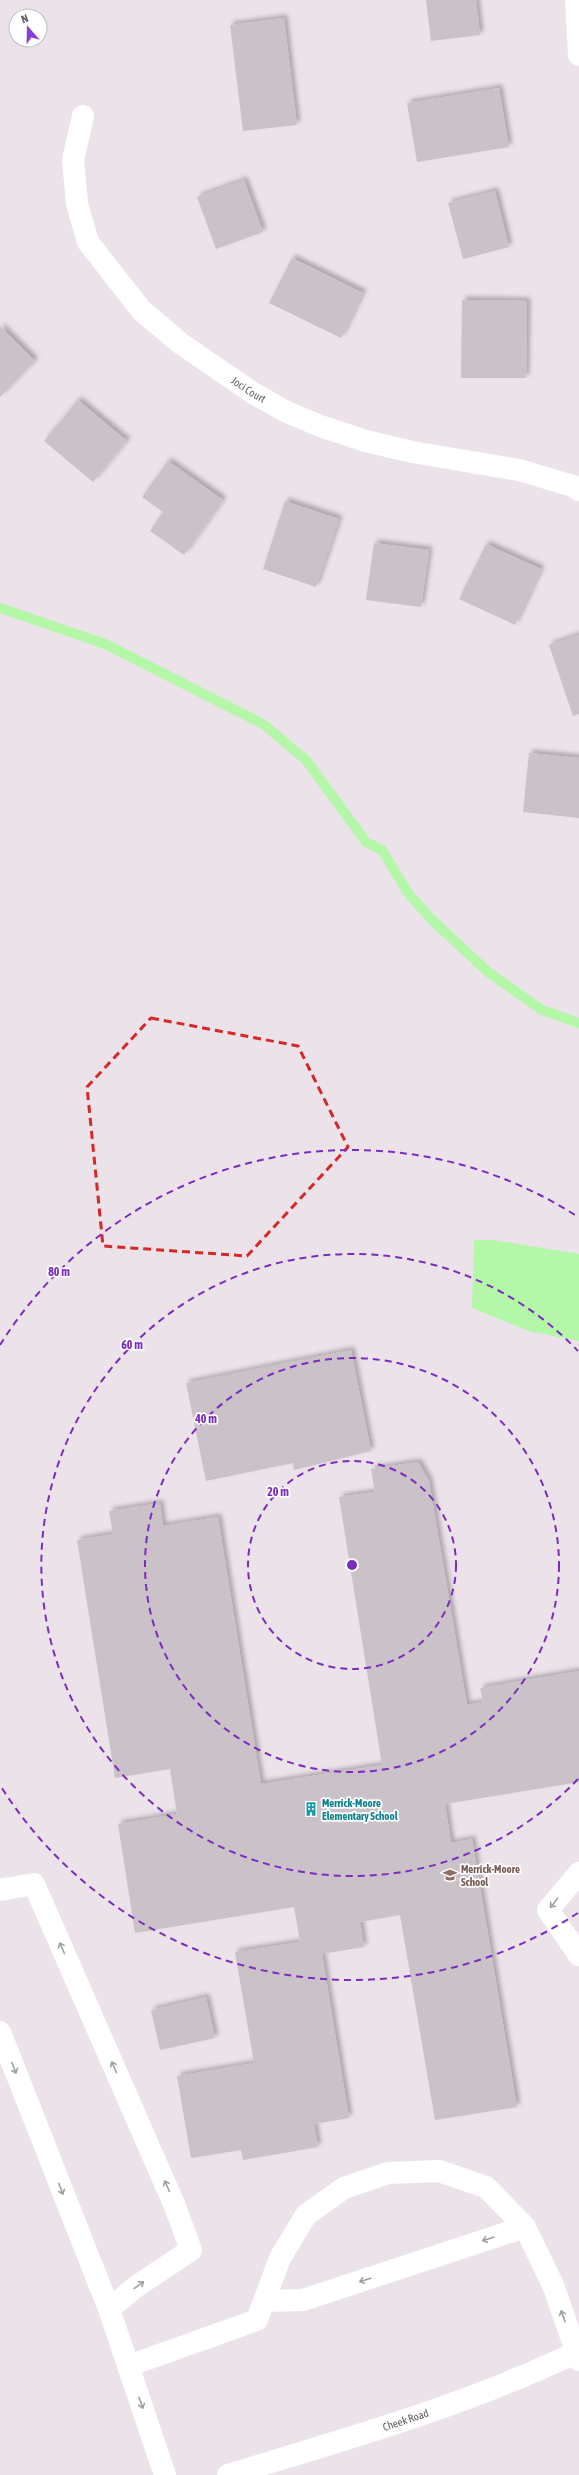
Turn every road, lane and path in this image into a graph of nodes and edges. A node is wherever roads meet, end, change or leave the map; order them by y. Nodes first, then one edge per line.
1 (576, 0) edge
2 (579, 49) edge
3 (83, 116) dead end
4 (577, 482) edge
5 (579, 1873) edge
6 (0, 1890) edge
7 (579, 1955) edge
8 (0, 2032) edge
9 (525, 2227) junction
10 (264, 2301) junction
11 (109, 2309) junction
12 (578, 2354) edge
13 (128, 2366) junction
14 (165, 2475) edge
15 (228, 2475) edge

1 - 2 street
3 - 4 street, Joci Court
5 -> 7 street
11 -> 6 street
8 -> 11 street
9 -> 10 street
9 - 10 street
12 -> 9 street
10 - 13 street
11 - 13 street
12 - 15 street, Cheek Road
13 -> 14 street

